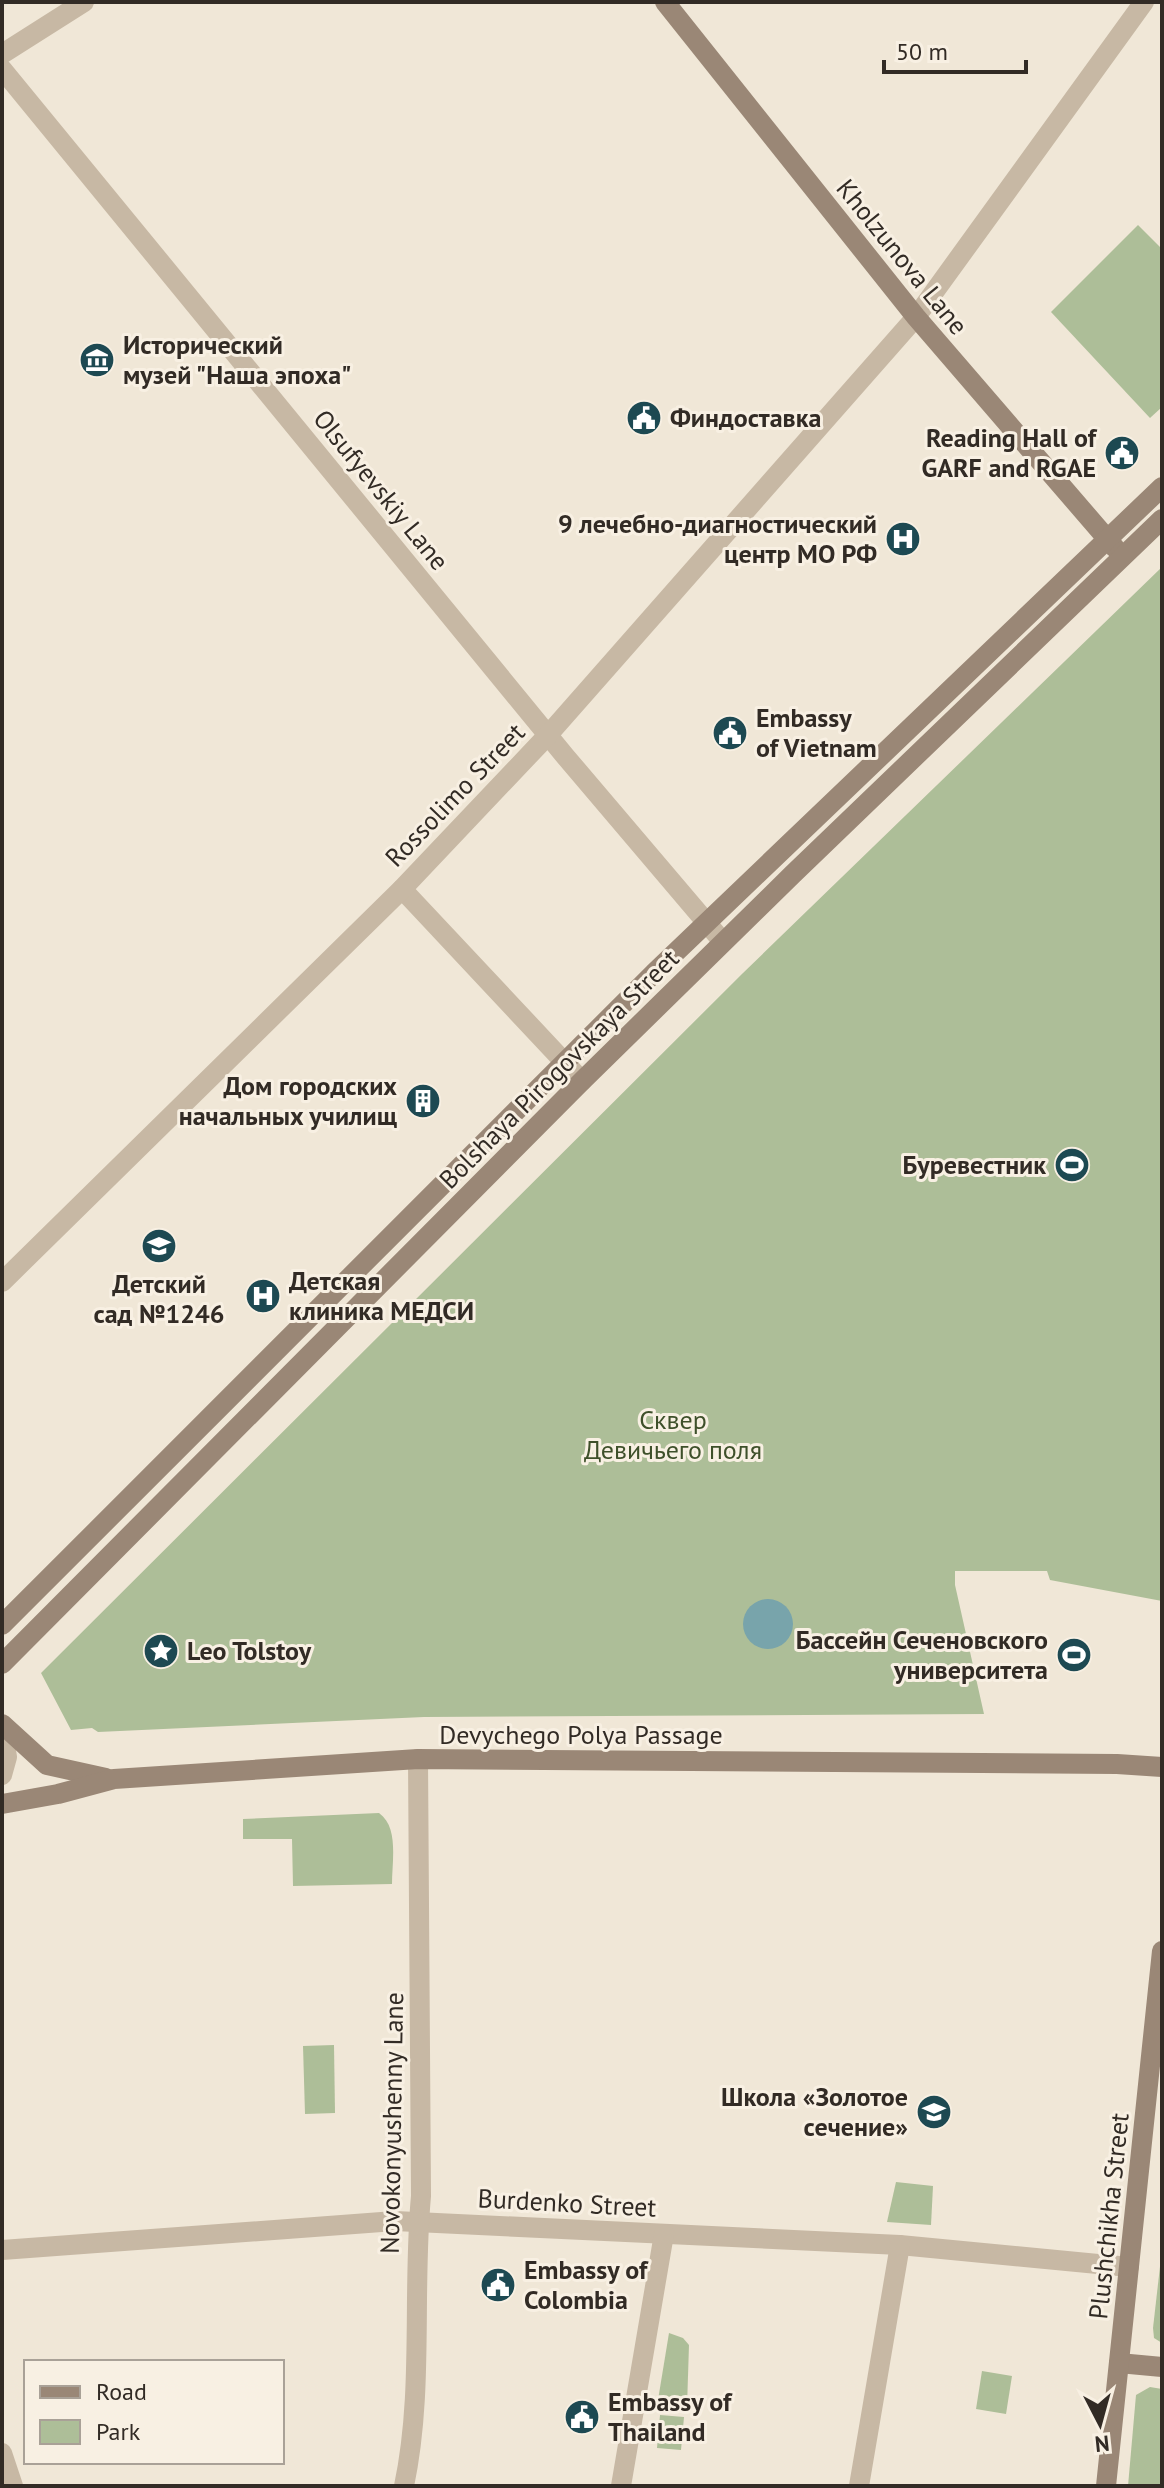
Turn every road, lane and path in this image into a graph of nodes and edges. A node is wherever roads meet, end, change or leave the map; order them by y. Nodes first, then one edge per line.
1 (84, 2) edge
2 (665, 2) edge
3 (1144, 2) edge
4 (2, 54) edge
5 (2, 69) edge
6 (916, 317) junction
7 (1162, 487) edge
8 (1162, 519) edge
9 (1106, 539) junction
10 (1124, 557) junction
11 (548, 735) junction
12 (402, 889) junction
13 (705, 923) junction
14 (723, 942) junction
15 (565, 1062) junction
16 (582, 1081) junction
17 (2, 1282) edge
18 (2, 1625) edge
19 (2, 1664) edge
20 (2, 1725) edge
21 (418, 1759) junction
22 (1162, 1767) edge
23 (2, 1775) edge
24 (114, 1779) junction
25 (2, 1804) edge
26 (1162, 1951) edge
27 (1159, 2011) edge
28 (418, 2221) junction
29 (664, 2234) junction
30 (900, 2245) junction
31 (2, 2250) edge
32 (1129, 2267) junction
33 (1119, 2363) junction
34 (1162, 2367) edge
35 (2, 2453) edge
36 (13, 2486) edge
37 (404, 2486) edge
38 (621, 2486) edge
39 (859, 2486) edge
40 (1106, 2486) edge

1 - 4 street
2 - 6 main road, Kholzunova Lane
3 - 6 street, Rossolimo Street
5 - 11 street, Olsufyevskiy Lane
6 - 9 main road, Kholzunova Lane
6 - 11 street, Rossolimo Street
7 - 9 main road, Bolshaya Pirogovskaya Street
8 - 10 main road, Bolshaya Pirogovskaya Street
9 - 10 main road, Kholzunova Lane
9 - 13 main road, Bolshaya Pirogovskaya Street
10 - 14 main road, Bolshaya Pirogovskaya Street
11 - 12 street, Rossolimo Street
11 - 13 street, Olsufyevskiy Lane
12 - 15 street
12 - 17 street, Rossolimo Street
13 - 14 street, Olsufyevskiy Lane
13 - 15 main road, Bolshaya Pirogovskaya Street
14 - 16 main road, Bolshaya Pirogovskaya Street
15 - 16 street
15 - 18 main road, Bolshaya Pirogovskaya Street
16 - 19 main road, Bolshaya Pirogovskaya Street
20 - 23 street
20 - 24 main road
21 - 22 main road, Devychego Polya Passage
21 - 24 main road, Devychego Polya Passage
21 - 28 street, Novokonyushenny Lane
24 - 25 main road, Devychego Polya Passage
26 - 27 main road, Plushchikha Street
27 - 32 main road, Plushchikha Street
28 - 29 street, Burdenko Street
28 - 31 street, Burdenko Street
28 - 37 street, Novokonyushenny Lane
29 - 30 street, Burdenko Street
29 - 38 street
30 - 32 street, Burdenko Street
30 - 39 street
32 - 33 main road, Plushchikha Street
33 - 34 main road
33 - 40 main road, Plushchikha Street
35 - 36 street

